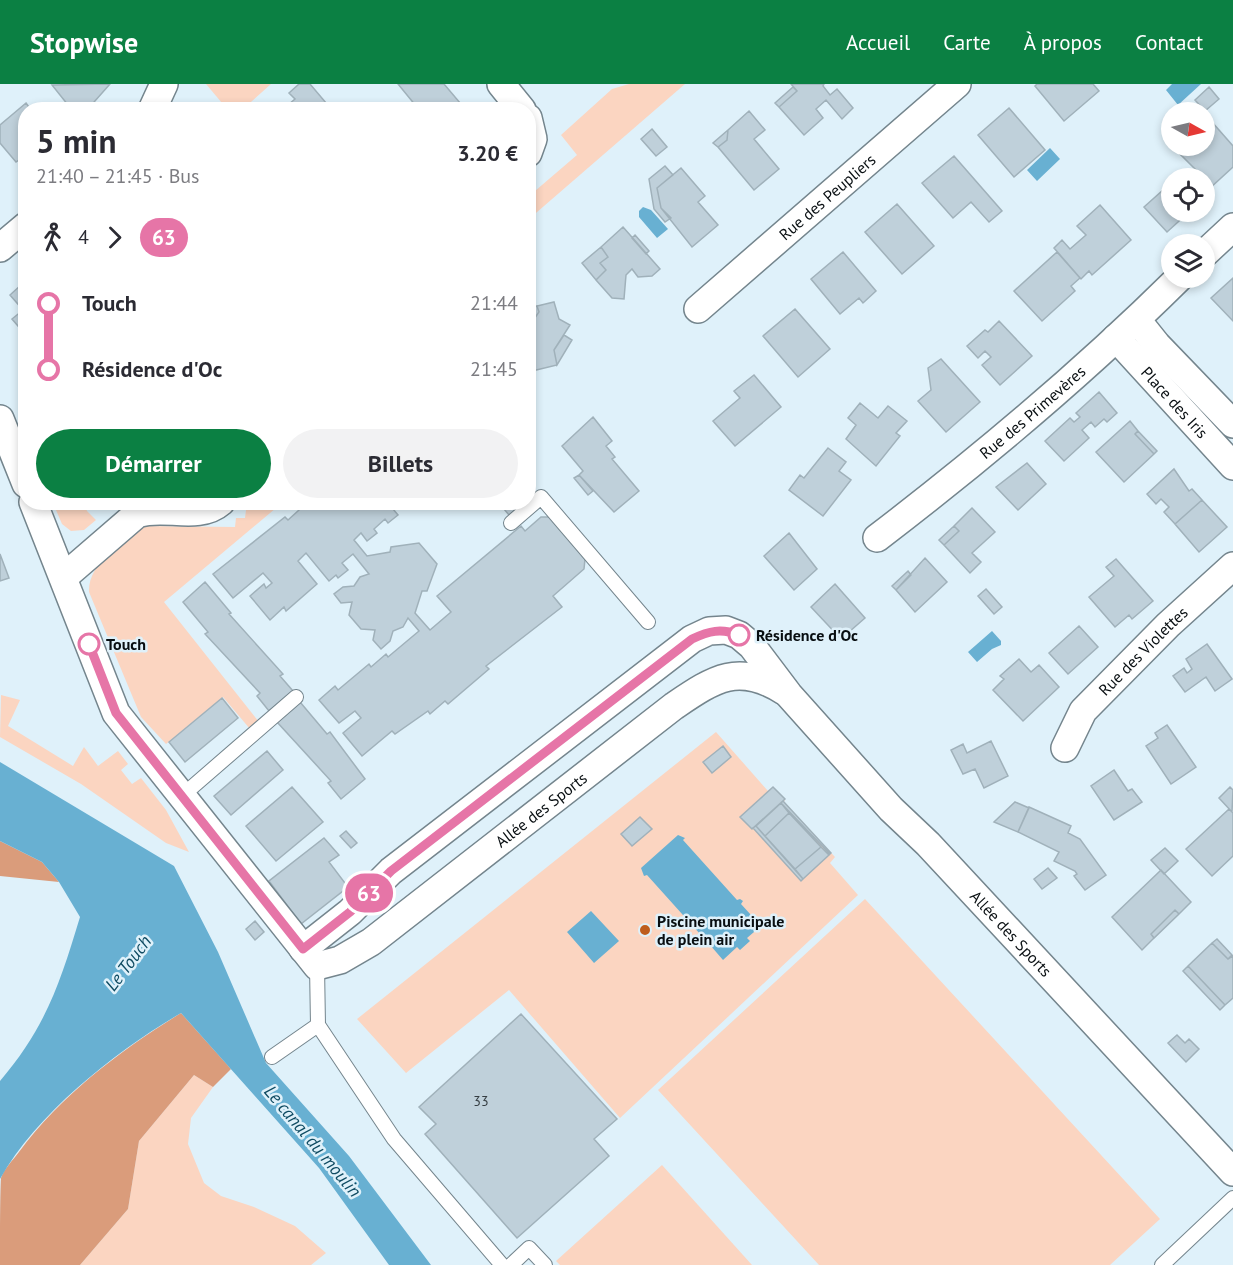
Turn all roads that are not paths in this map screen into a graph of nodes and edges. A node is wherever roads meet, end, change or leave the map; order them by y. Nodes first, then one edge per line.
1 (164, 84) edge
2 (501, 84) edge
3 (957, 84) edge
4 (156, 102) edge
5 (516, 102) edge
6 (1233, 228) edge
7 (18, 233) edge
8 (1215, 244) edge
9 (0, 248) edge
10 (1169, 288) edge
11 (698, 309) dead end
12 (1137, 320) junction
13 (1116, 338) junction
14 (0, 419) edge
15 (1233, 424) edge
16 (18, 464) edge
17 (1233, 466) edge
18 (536, 501) edge
19 (36, 510) edge
20 (206, 510) edge
21 (526, 510) edge
22 (511, 523) dead end
23 (877, 538) dead end
24 (1233, 566) edge
25 (64, 577) junction
26 (648, 622) dead end
27 (789, 695) junction
28 (297, 697) dead end
29 (1065, 748) dead end
30 (183, 795) junction
31 (310, 957) junction
32 (318, 1025) junction
33 (272, 1057) dead end
34 (1233, 1172) edge
35 (1233, 1198) edge
36 (502, 1265) edge
37 (511, 1265) edge
38 (544, 1265) edge
39 (1162, 1265) edge

1 - 4 street
2 - 5 street
3 - 11 street, Rue des Peupliers
6 - 8 street
7 - 9 street
10 - 12 street, Rue des Primevères
12 - 13 street, Rue des Primevères
12 - 15 street, Place des Iris
13 - 17 street, Place des Iris
13 - 23 street, Rue des Primevères
14 - 16 street
18 - 26 lane
19 - 25 street
20 - 25 street
21 - 22 lane
24 - 29 street, Rue des Violettes
25 - 30 street
27 - 31 street, Allée des Sports
27 - 31 street, Allée des Sports
27 - 34 street, Allée des Sports
28 - 30 lane
30 - 31 street
31 - 32 lane
32 - 33 lane
32 - 36 lane
35 - 39 lane
37 - 38 lane

